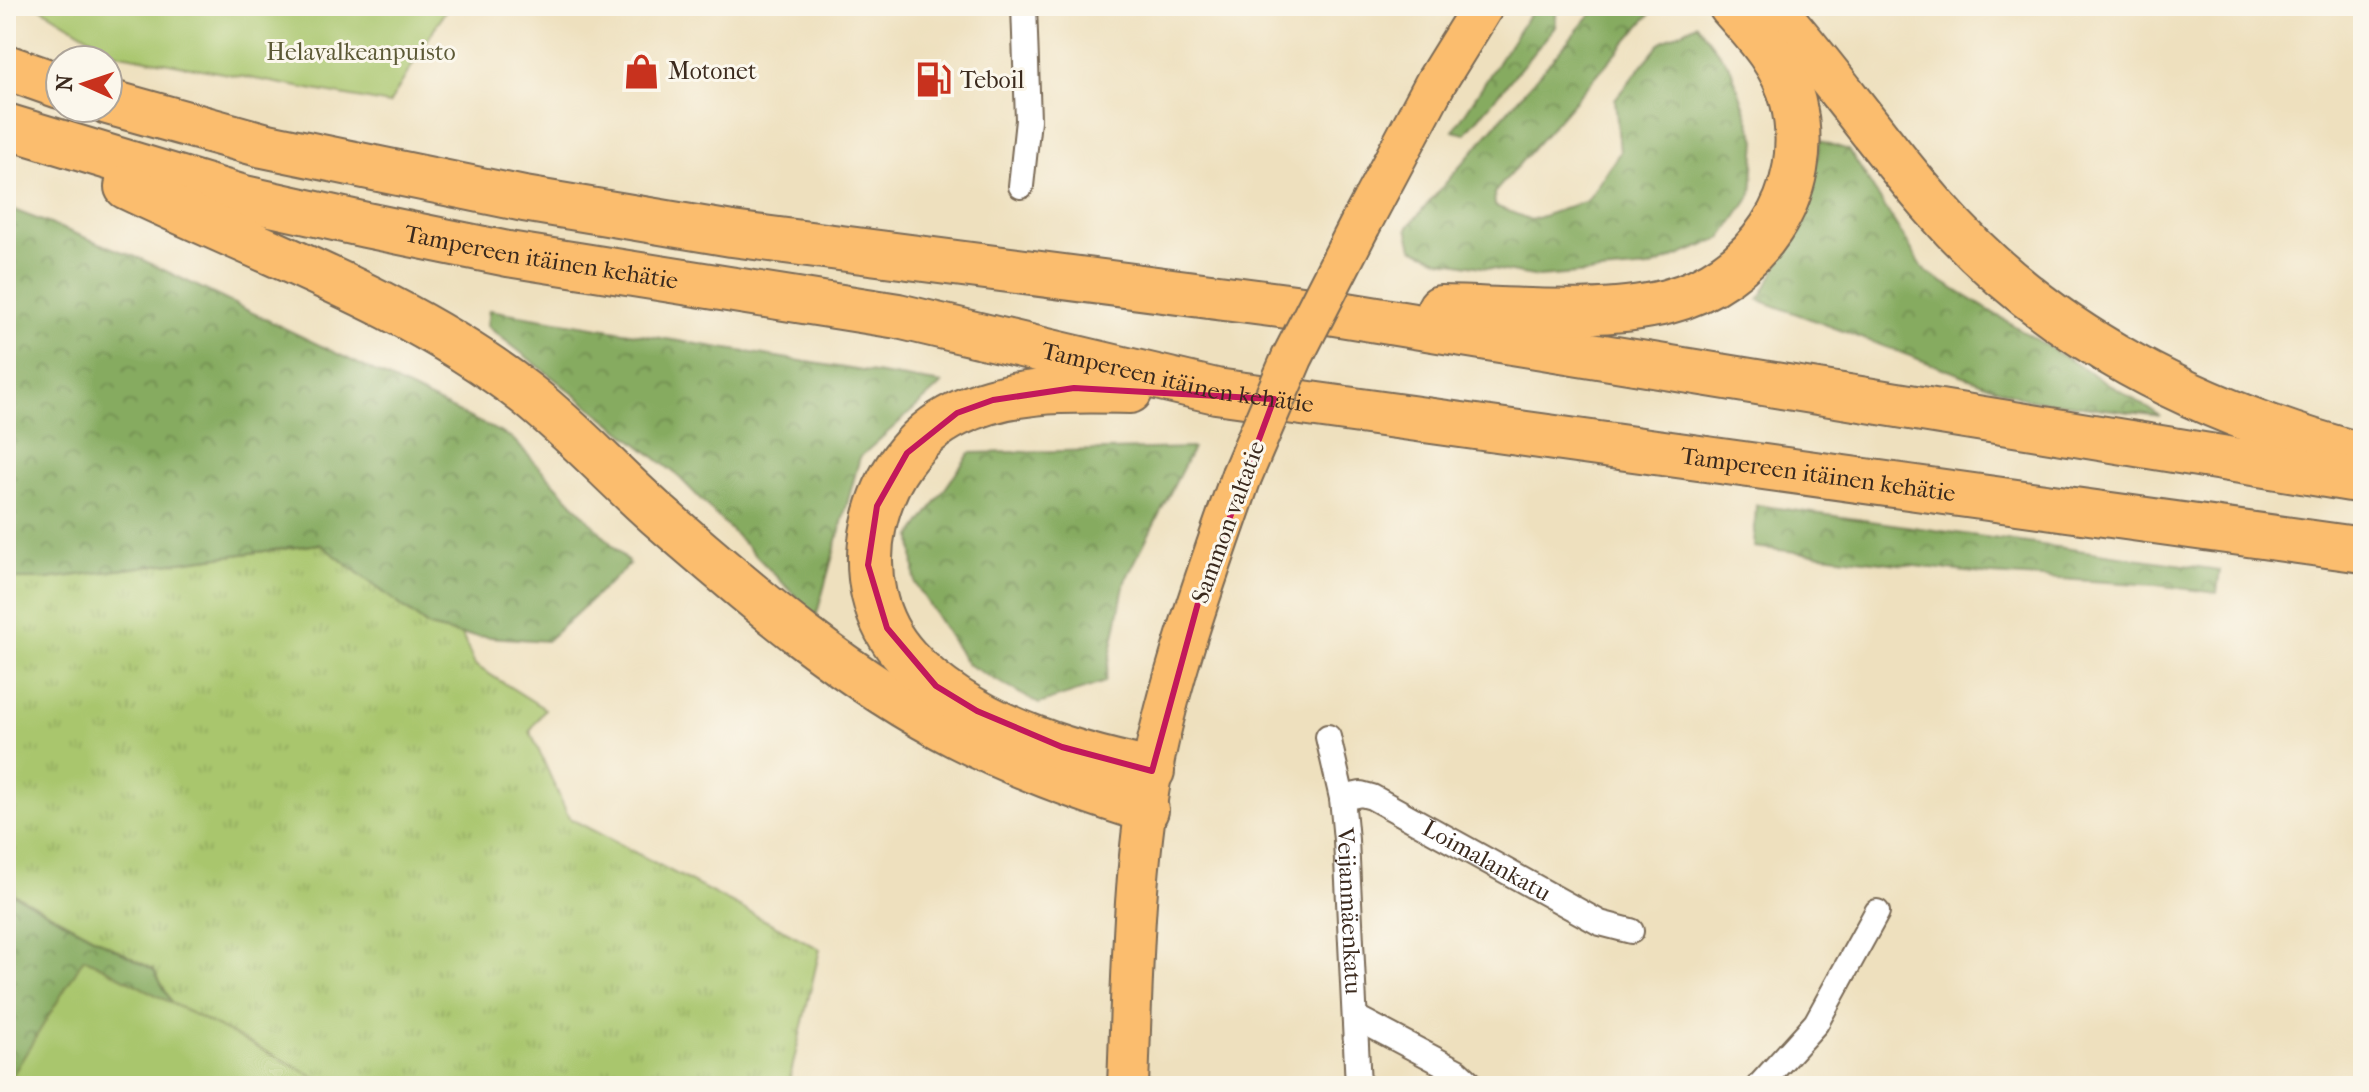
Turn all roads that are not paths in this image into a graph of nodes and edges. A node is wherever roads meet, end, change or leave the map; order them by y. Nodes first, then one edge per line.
1 (1024, 6) edge
2 (1483, 6) edge
3 (1731, 6) edge
4 (1771, 6) edge
5 (6, 67) edge
6 (44, 80) edge
7 (124, 106) edge
8 (6, 127) edge
9 (1021, 186) dead end
10 (1310, 309) junction
11 (1216, 391) junction
12 (2363, 456) edge
13 (2363, 481) edge
14 (2363, 550) edge
15 (1328, 737) dead end
16 (1149, 790) junction
17 (1342, 798) junction
18 (1877, 912) dead end
19 (1631, 931) dead end
20 (1357, 1018) junction
21 (1470, 1083) dead end
22 (1128, 1086) edge
23 (1358, 1086) edge
24 (1759, 1086) edge

1 - 9 street
2 - 16 main road, Sammon valtatie, bridge
3 - 10 highway
4 - 12 highway
5 - 6 highway
7 - 10 highway
8 - 11 highway, Tampereen itäinen kehätie
8 - 16 highway
10 - 13 highway
11 - 14 highway, Tampereen itäinen kehätie
11 - 16 highway
15 - 17 street, Veijanmäenkatu
16 - 22 main road, Sammon valtatie
17 - 19 street, Loimalankatu
17 - 20 street, Veijanmäenkatu
18 - 24 street
20 - 21 street
20 - 23 street, Veijanmäenkatu

